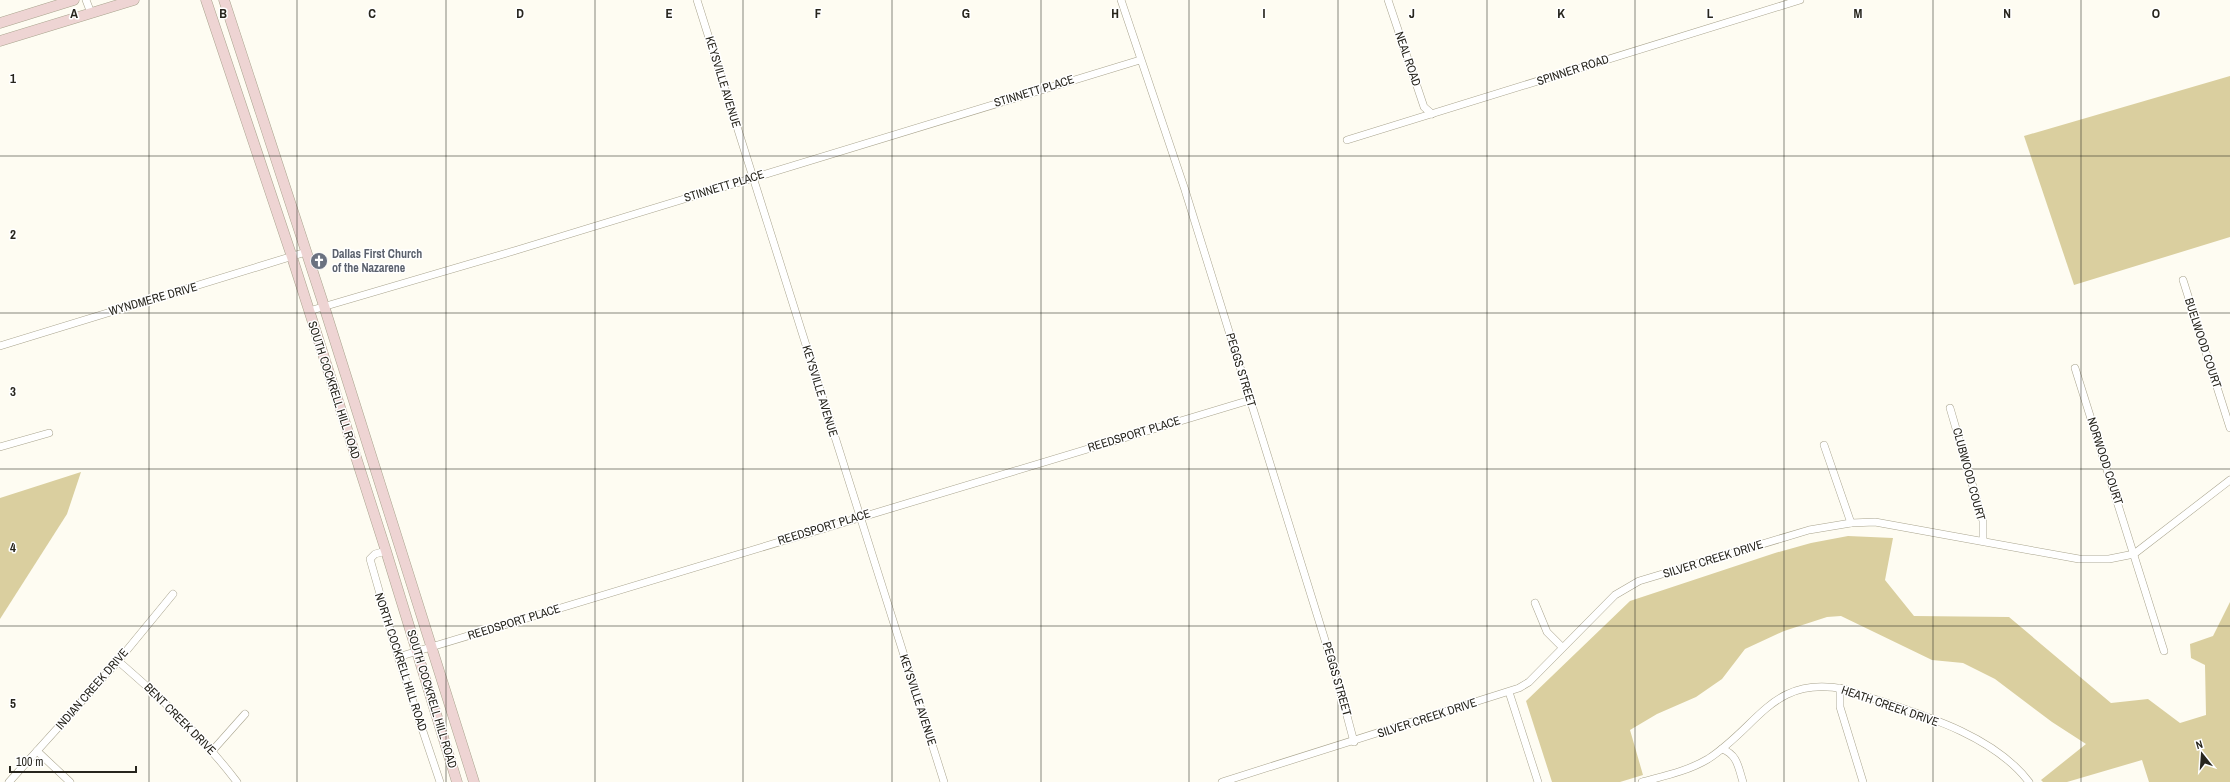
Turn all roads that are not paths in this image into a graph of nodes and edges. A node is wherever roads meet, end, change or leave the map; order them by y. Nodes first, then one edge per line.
1 (74, 0) edge
2 (86, 0) edge
3 (134, 0) edge
4 (206, 0) edge
5 (224, 0) edge
6 (697, 0) edge
7 (1121, 0) edge
8 (1388, 0) edge
9 (1800, 0) edge
10 (91, 13) junction
11 (0, 23) edge
12 (0, 41) edge
13 (1140, 60) junction
14 (1432, 114) junction
15 (1347, 140) dead end
16 (752, 177) junction
17 (306, 252) junction
18 (292, 257) junction
19 (2183, 280) dead end
20 (324, 306) junction
21 (309, 311) junction
22 (0, 346) edge
23 (2075, 368) dead end
24 (1250, 400) junction
25 (1950, 408) dead end
26 (2230, 428) edge
27 (49, 432) dead end
28 (1824, 445) dead end
29 (0, 447) edge
30 (2230, 480) edge
31 (859, 516) junction
32 (1851, 522) junction
33 (1983, 541) junction
34 (386, 551) junction
35 (2134, 554) junction
36 (173, 594) dead end
37 (1535, 603) dead end
38 (431, 647) junction
39 (1562, 647) junction
40 (417, 650) junction
41 (2164, 651) dead end
42 (398, 657) junction
43 (118, 660) junction
44 (1840, 688) junction
45 (1509, 692) junction
46 (245, 714) dead end
47 (1354, 742) junction
48 (1722, 749) junction
49 (213, 750) junction
50 (37, 751) junction
51 (9, 782) edge
52 (70, 782) edge
53 (237, 782) edge
54 (440, 782) edge
55 (457, 782) edge
56 (474, 782) edge
57 (944, 782) edge
58 (1222, 782) edge
59 (1538, 782) edge
60 (1642, 782) edge
61 (1743, 782) edge
62 (1863, 782) edge
63 (2029, 782) edge

1 - 11 main road
2 - 10 street
3 - 10 main road
4 - 18 main road, SOUTH COCKRELL HILL ROAD
5 - 17 main road, SOUTH COCKRELL HILL ROAD
6 - 16 street, KEYSVILLE AVENUE
7 - 13 street, PEGGS STREET
8 - 14 street, NEAL ROAD
9 - 14 street, SPINNER ROAD
10 - 12 main road
13 - 16 street, STINNETT PLACE
13 - 24 street, PEGGS STREET
14 - 15 street, SPINNER ROAD
16 - 20 street, STINNETT PLACE
16 - 31 street, KEYSVILLE AVENUE
17 - 18 street, WYNDMERE DRIVE
17 - 20 main road, SOUTH COCKRELL HILL ROAD
18 - 21 main road, SOUTH COCKRELL HILL ROAD
18 - 22 street, WYNDMERE DRIVE
19 - 26 street, BUELWOOD COURT
20 - 21 street, STINNETT PLACE
20 - 38 main road, SOUTH COCKRELL HILL ROAD
21 - 34 main road, SOUTH COCKRELL HILL ROAD
23 - 35 street, NORWOOD COURT
24 - 31 street, REEDSPORT PLACE
24 - 47 street, PEGGS STREET
25 - 33 street, CLUBWOOD COURT
27 - 29 street
28 - 32 street
30 - 35 street, SILVER CREEK DRIVE
31 - 38 street, REEDSPORT PLACE
31 - 57 street, KEYSVILLE AVENUE
32 - 33 street, SILVER CREEK DRIVE
32 - 39 street, SILVER CREEK DRIVE
33 - 35 street, SILVER CREEK DRIVE
34 - 40 main road, SOUTH COCKRELL HILL ROAD
34 - 42 street, NORTH COCKRELL HILL ROAD
35 - 41 street, NORWOOD COURT
36 - 43 street, INDIAN CREEK DRIVE
37 - 39 street
38 - 40 street, REEDSPORT PLACE
38 - 56 main road, SOUTH COCKRELL HILL ROAD
39 - 45 street, SILVER CREEK DRIVE
40 - 42 street, REEDSPORT PLACE
40 - 55 main road, SOUTH COCKRELL HILL ROAD
42 - 54 street, NORTH COCKRELL HILL ROAD
43 - 49 street, BENT CREEK DRIVE
43 - 50 street, INDIAN CREEK DRIVE
44 - 48 street, HEATH CREEK DRIVE
44 - 62 street
44 - 63 street, HEATH CREEK DRIVE
45 - 47 street, SILVER CREEK DRIVE
45 - 59 street
46 - 49 street
47 - 58 street, SILVER CREEK DRIVE
48 - 60 street, HEATH CREEK DRIVE
48 - 61 street
49 - 53 street, BENT CREEK DRIVE
50 - 51 street, INDIAN CREEK DRIVE
50 - 52 street

